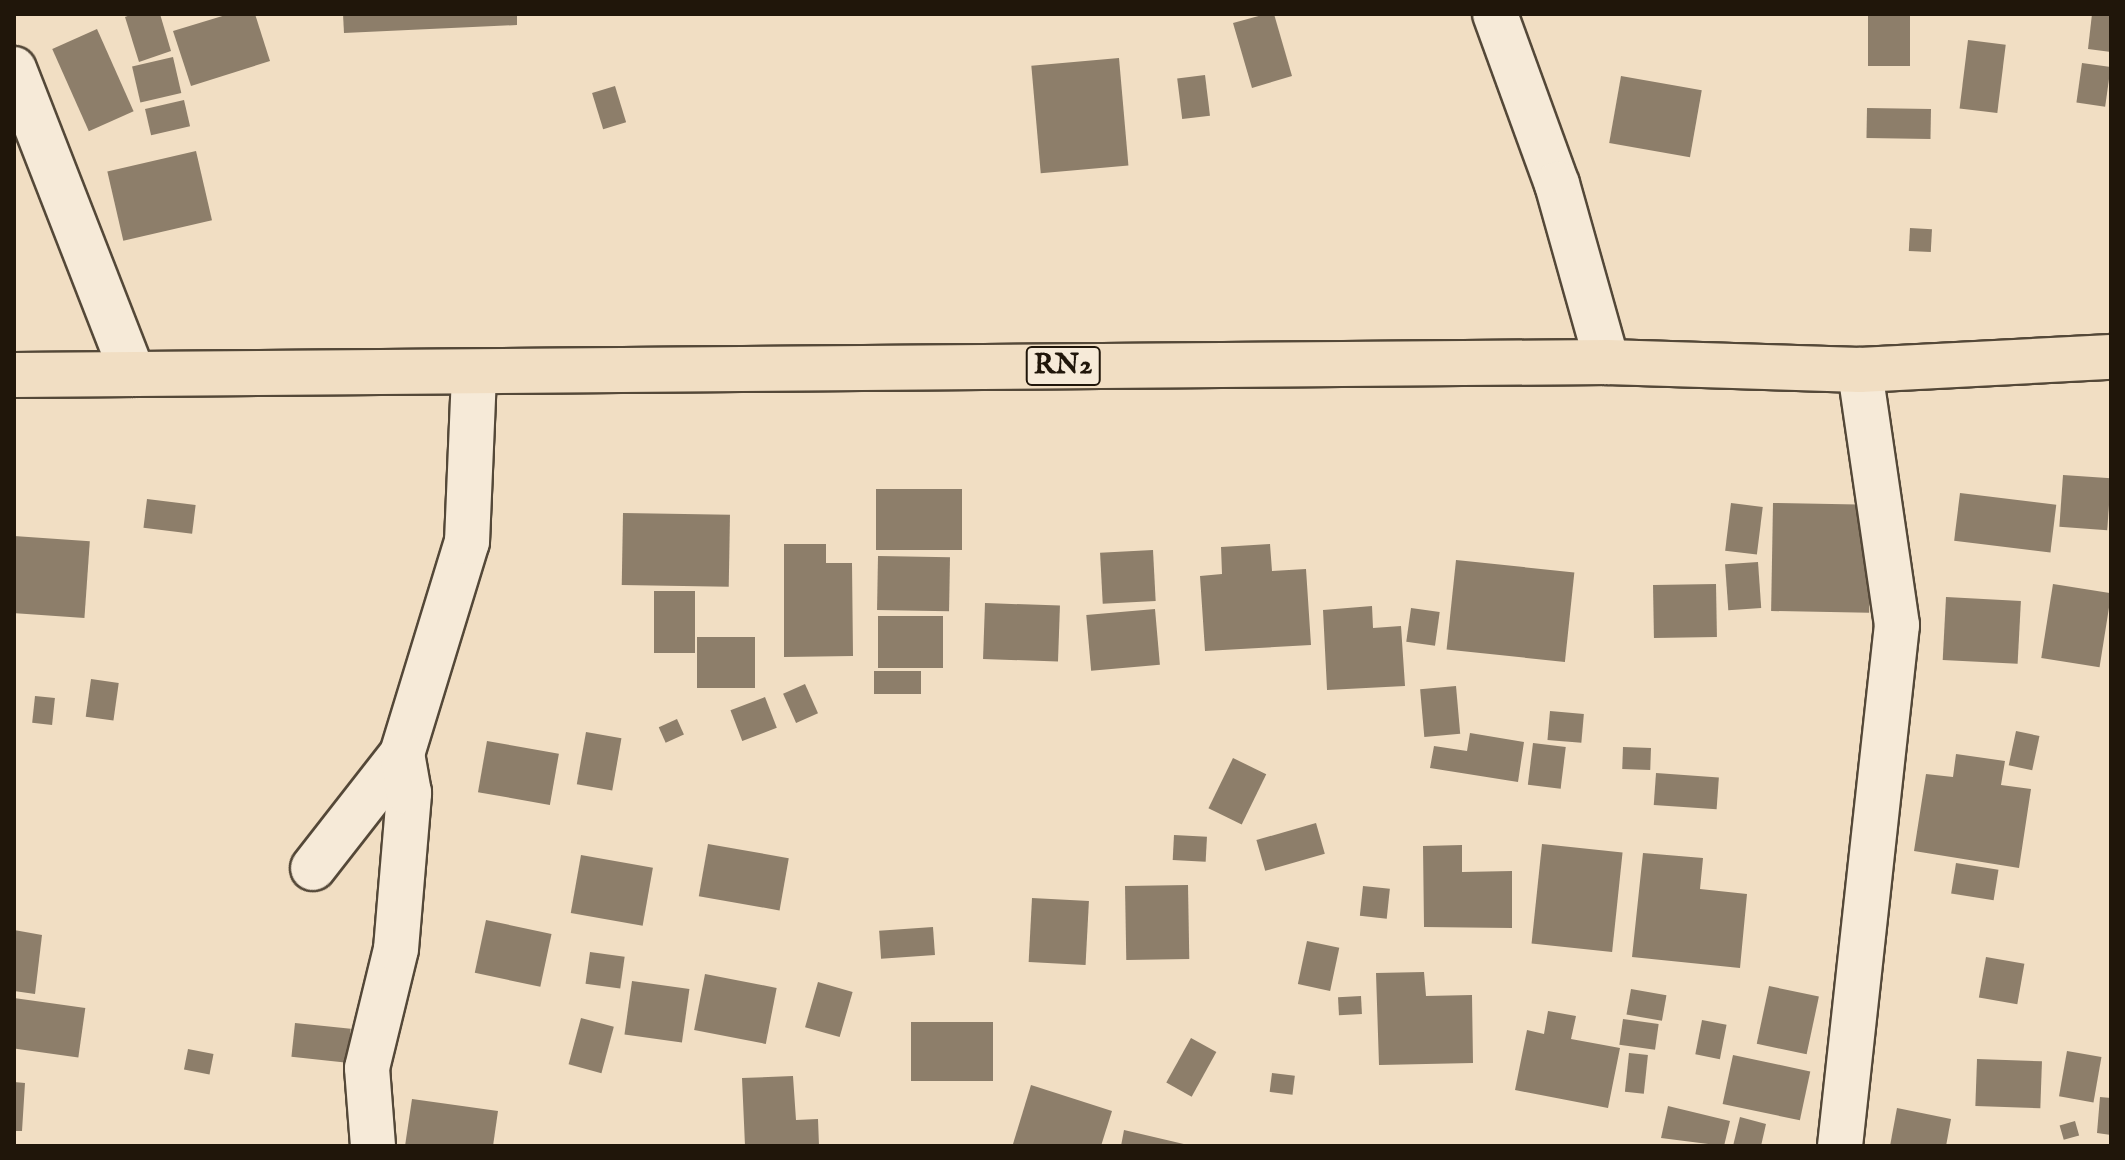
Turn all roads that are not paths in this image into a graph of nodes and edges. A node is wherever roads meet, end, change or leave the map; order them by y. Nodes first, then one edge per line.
1 (1495, 14) edge
2 (14, 69) edge
3 (2111, 357) edge
4 (1607, 362) junction
5 (1860, 370) junction
6 (474, 372) junction
7 (133, 374) junction
8 (14, 375) edge
9 (402, 754) junction
10 (313, 868) dead end
11 (373, 1146) edge
12 (1840, 1146) edge

1 - 4 street
2 - 7 street
3 - 5 highway, RN2
4 - 5 highway, RN2
4 - 6 highway, RN2
5 - 12 street
6 - 7 highway, RN2
6 - 9 street
7 - 8 highway, RN2
9 - 10 street
9 - 11 street

